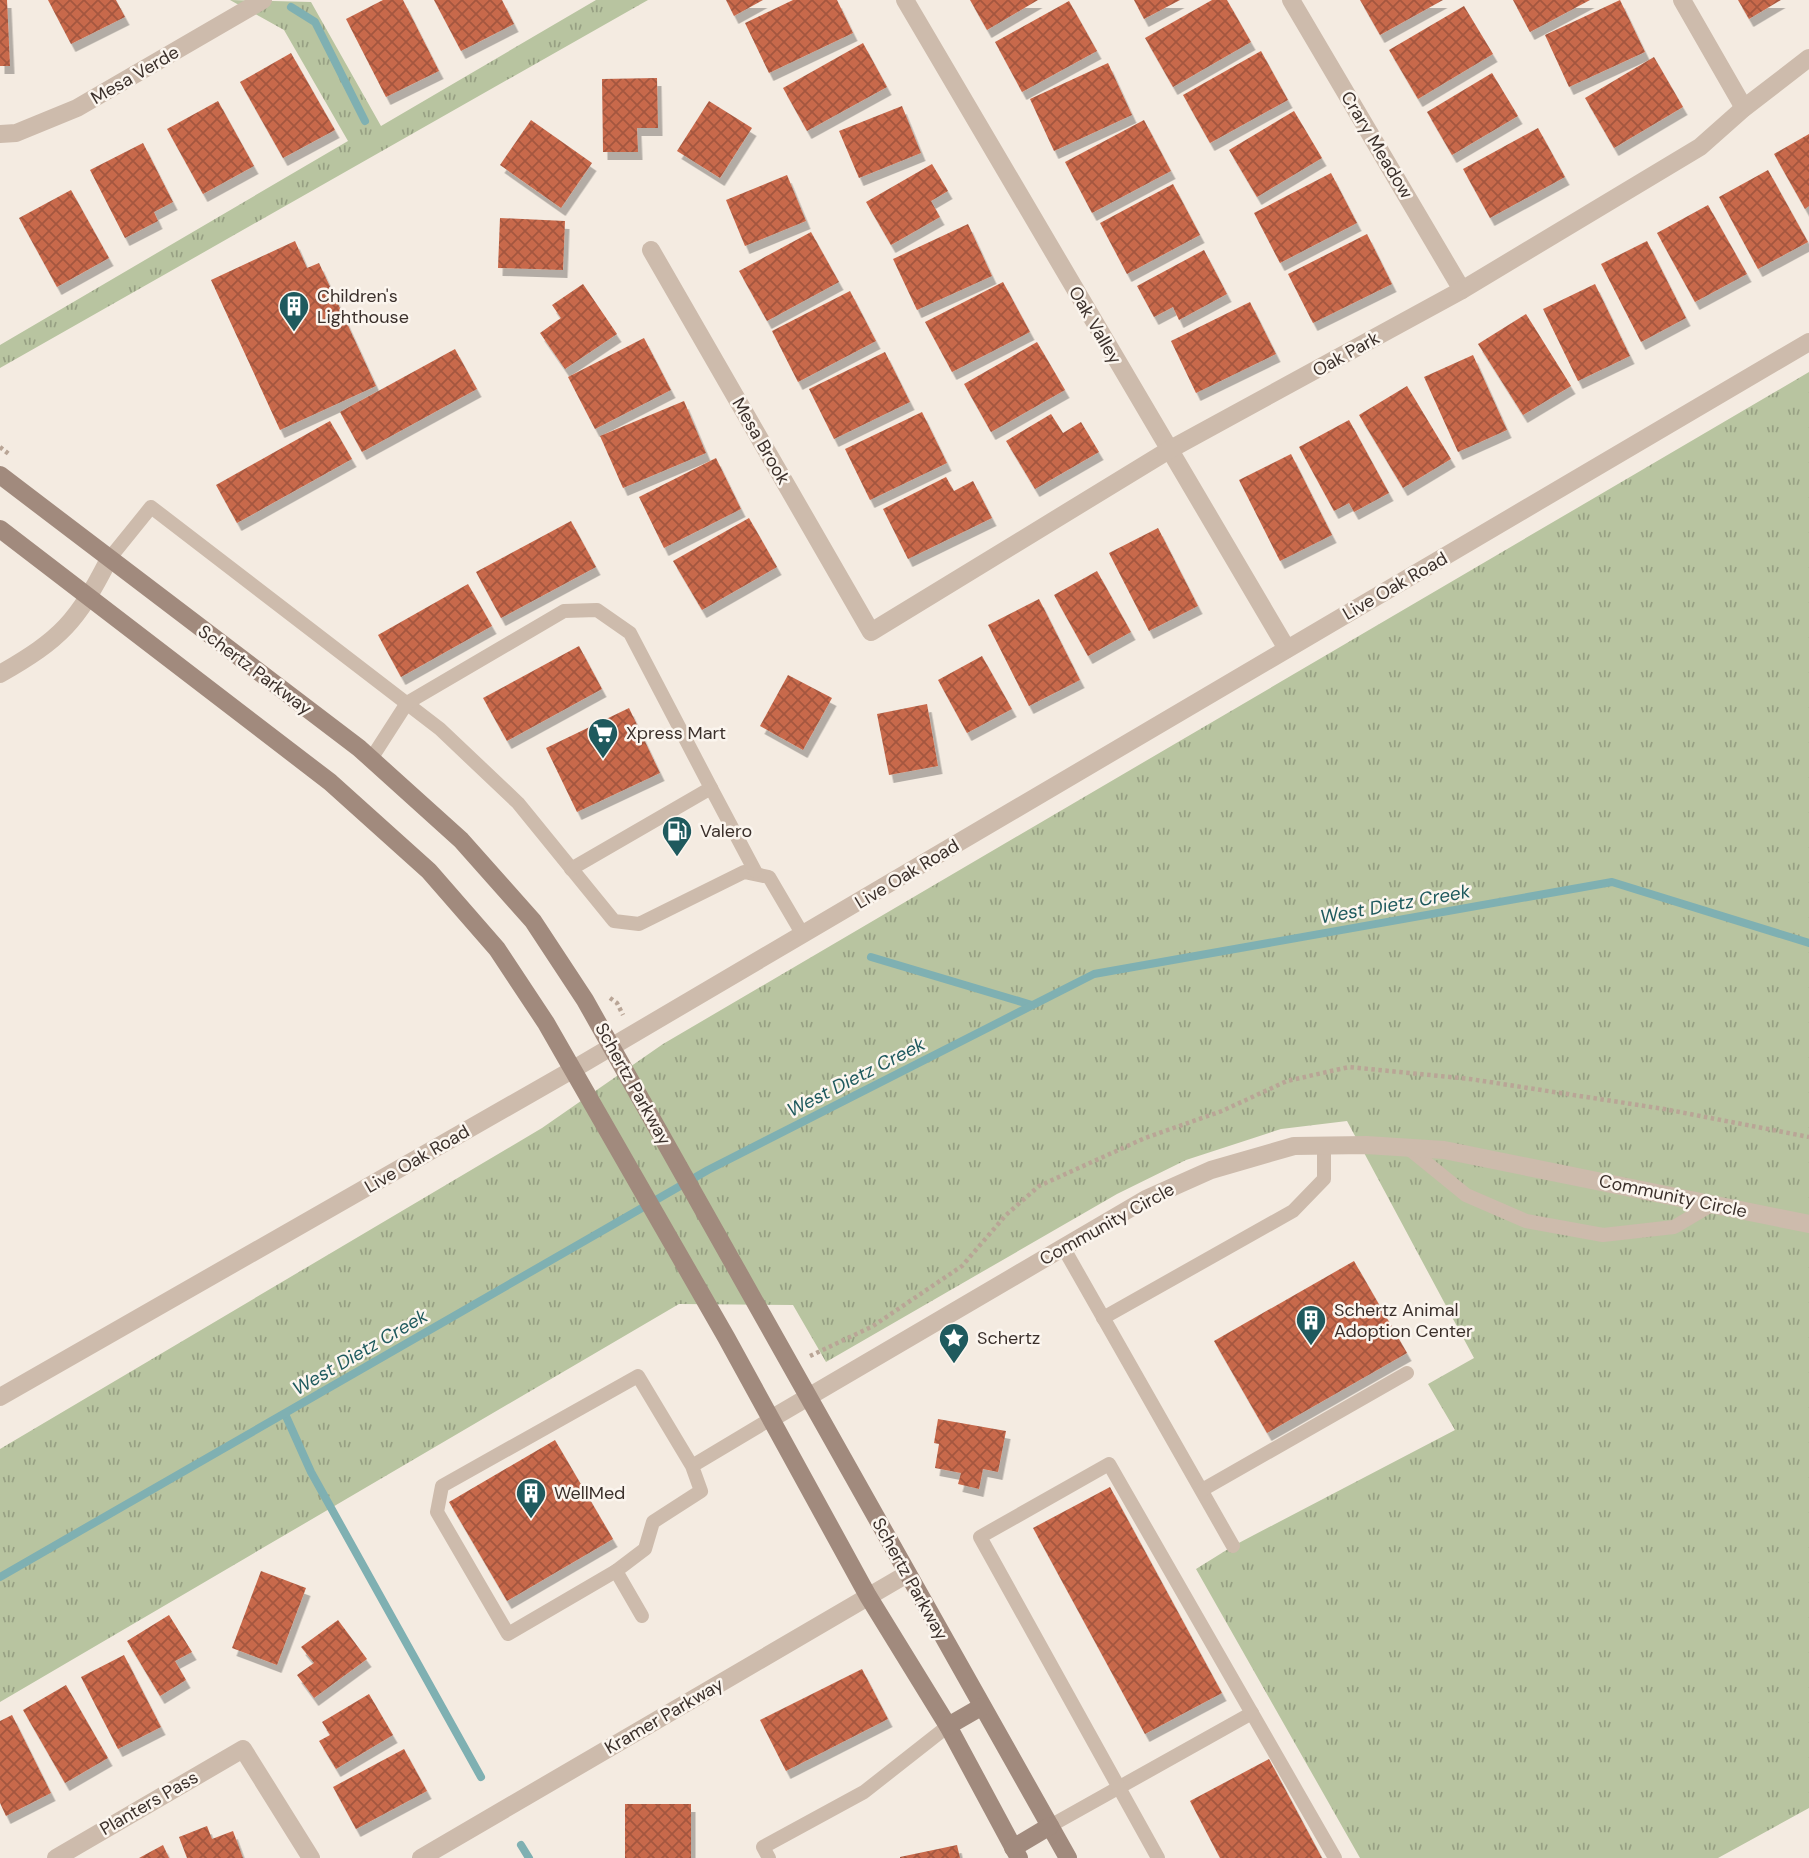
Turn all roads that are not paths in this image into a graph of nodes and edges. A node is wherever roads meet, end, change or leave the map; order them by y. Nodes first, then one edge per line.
1 (263, 0) edge
2 (905, 0) edge
3 (1291, 0) edge
4 (1682, 0) edge
5 (1809, 58) edge
6 (1744, 108) junction
7 (0, 134) edge
8 (651, 250) dead end
9 (1462, 290) junction
10 (1809, 342) edge
11 (1169, 450) junction
12 (0, 475) edge
13 (0, 529) edge
14 (109, 559) junction
15 (89, 597) junction
16 (871, 632) joint
17 (1287, 649) junction
18 (0, 674) edge
19 (407, 703) junction
20 (371, 759) junction
21 (711, 788) junction
22 (571, 869) junction
23 (755, 872) junction
24 (803, 935) junction
25 (612, 1048) junction
26 (572, 1070) junction
27 (1324, 1146) junction
28 (1407, 1147) junction
29 (1713, 1204) junction
30 (1809, 1224) edge
31 (1063, 1247) junction
32 (1102, 1318) junction
33 (1407, 1373) dead end
34 (0, 1397) edge
35 (808, 1397) junction
36 (769, 1420) junction
37 (692, 1466) junction
38 (1202, 1490) junction
39 (1233, 1546) dead end
40 (616, 1571) junction
41 (907, 1573) junction
42 (868, 1596) junction
43 (642, 1616) dead end
44 (981, 1707) junction
45 (1252, 1713) junction
46 (948, 1726) junction
47 (1118, 1787) junction
48 (1050, 1826) junction
49 (1016, 1853) edge
50 (56, 1858) edge
51 (311, 1858) edge
52 (421, 1858) edge
53 (769, 1858) edge
54 (1068, 1858) edge
55 (1157, 1858) edge
56 (1335, 1858) edge

1 - 7 street, Mesa Verde
2 - 11 street, Oak Valley
3 - 9 street, Crary Meadow
4 - 6 street
5 - 6 street, Oak Park
6 - 9 street, Oak Park
8 - 16 street, Mesa Brook
9 - 11 street, Oak Park
10 - 17 street, Live Oak Road
11 - 16 street, Oak Park
11 - 17 street, Oak Valley
12 - 14 main road, Schertz Parkway
13 - 15 main road
14 - 15 street
14 - 19 lane
14 - 20 main road, Schertz Parkway
15 - 18 street
15 - 26 main road
17 - 24 street, Live Oak Road
19 - 20 lane
19 - 21 lane
19 - 22 lane
20 - 25 main road, Schertz Parkway
21 - 22 lane
21 - 23 lane
22 - 23 lane
23 - 24 lane
24 - 25 street, Live Oak Road
25 - 26 street, Live Oak Road
25 - 35 main road, Schertz Parkway
26 - 34 street, Live Oak Road
26 - 36 main road
27 - 28 street, Community Circle
27 - 31 street, Community Circle
27 - 32 lane
28 - 29 street, Community Circle
28 - 29 lane
29 - 30 street, Community Circle
31 - 32 lane
31 - 35 street, Community Circle
32 - 38 lane
33 - 38 lane
35 - 36 street, Community Circle
35 - 41 main road, Schertz Parkway
36 - 37 lane
36 - 42 main road
37 - 40 lane
37 - 40 lane
38 - 39 lane
40 - 43 lane
41 - 42 street, Kramer Parkway
41 - 44 main road, Schertz Parkway
42 - 46 main road
42 - 52 street, Kramer Parkway
44 - 46 main road
44 - 48 main road, Schertz Parkway
45 - 47 lane
45 - 47 lane
45 - 56 lane
46 - 49 main road
46 - 53 lane
47 - 48 lane
47 - 55 lane
48 - 49 main road
48 - 54 main road, Schertz Parkway
50 - 51 street, Planters Pass

